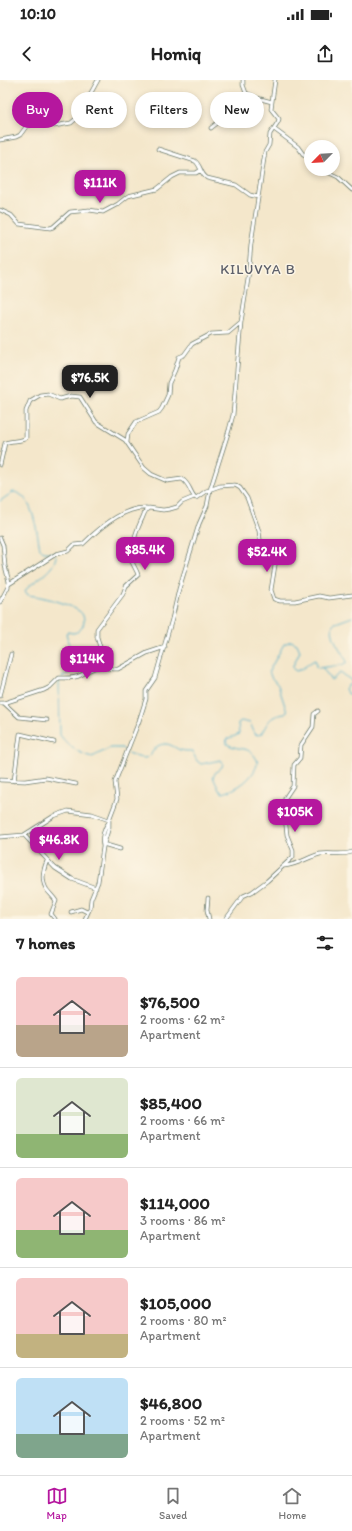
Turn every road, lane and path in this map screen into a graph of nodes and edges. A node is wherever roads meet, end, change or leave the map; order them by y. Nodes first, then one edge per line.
1 (98, 80) edge
2 (243, 80) edge
3 (275, 80) edge
4 (246, 92) edge
5 (264, 100) edge
6 (272, 102) junction
7 (274, 129) junction
8 (0, 140) edge
9 (158, 149) dead end
10 (304, 154) edge
11 (201, 170) junction
12 (336, 176) edge
13 (352, 190) edge
14 (258, 196) junction
15 (0, 210) edge
16 (241, 322) junction
17 (127, 442) junction
18 (0, 465) edge
19 (210, 490) junction
20 (194, 497) junction
21 (147, 508) junction
22 (0, 538) edge
23 (9, 584) junction
24 (352, 595) edge
25 (0, 602) edge
26 (165, 647) junction
27 (11, 654) dead end
28 (106, 668) junction
29 (0, 696) edge
30 (4, 703) junction
31 (0, 704) edge
32 (318, 711) dead end
33 (47, 720) dead end
34 (54, 742) dead end
35 (0, 780) edge
36 (14, 781) junction
37 (76, 784) dead end
38 (109, 821) junction
39 (24, 835) junction
40 (0, 837) edge
41 (103, 845) junction
42 (120, 849) dead end
43 (352, 852) edge
44 (47, 861) junction
45 (284, 866) junction
46 (96, 888) junction
47 (208, 898) dead end
48 (71, 912) dead end
49 (87, 912) junction
50 (55, 919) edge
51 (85, 919) edge
52 (209, 919) edge
53 (226, 919) edge

1 - 8 street
2 - 4 street
3 - 6 street
5 - 6 street
6 - 7 street
7 - 10 street
7 - 14 street
9 - 11 street
11 - 14 street
11 - 15 street
12 - 13 street
14 - 16 street
16 - 17 street
16 - 19 street
17 - 18 street
17 - 20 street
19 - 20 street
19 - 24 street
19 - 26 street
20 - 21 street
21 - 23 street
21 - 28 street
22 - 23 street
23 - 25 street
26 - 28 street
26 - 38 street
27 - 29 street
28 - 30 street
30 - 31 street
30 - 33 street
32 - 45 street
34 - 36 street
35 - 36 street
36 - 37 street
38 - 39 street
38 - 41 street
39 - 40 street
39 - 44 street
41 - 42 street
41 - 46 street
43 - 45 street
44 - 46 street
44 - 50 street
45 - 53 street
46 - 49 street
47 - 52 street
48 - 49 street
49 - 51 street

